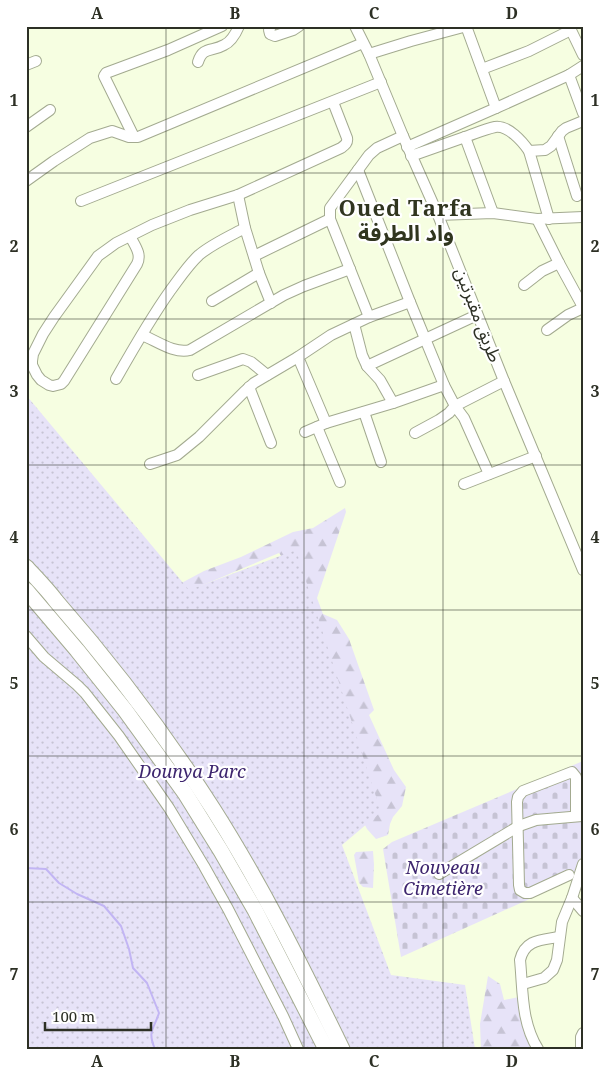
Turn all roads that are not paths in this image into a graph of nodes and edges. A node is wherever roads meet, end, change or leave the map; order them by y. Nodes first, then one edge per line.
1 (222, 26) edge
2 (239, 26) edge
3 (271, 26) edge
4 (299, 26) edge
5 (355, 26) edge
6 (466, 26) edge
7 (570, 28) edge
8 (363, 43) junction
9 (369, 54) junction
10 (583, 55) edge
11 (36, 61) dead end
12 (198, 62) dead end
13 (26, 65) edge
14 (583, 66) edge
15 (482, 69) junction
16 (569, 75) junction
17 (381, 82) junction
18 (578, 85) edge
19 (333, 102) junction
20 (496, 108) junction
21 (50, 110) dead end
22 (583, 113) edge
23 (583, 121) edge
24 (26, 127) edge
25 (402, 136) junction
26 (558, 136) junction
27 (134, 137) junction
28 (465, 138) junction
29 (409, 151) junction
30 (529, 151) junction
31 (358, 170) junction
32 (26, 181) edge
33 (238, 195) junction
34 (577, 196) dead end
35 (82, 201) dead end
36 (493, 213) junction
37 (438, 215) junction
38 (583, 217) edge
39 (330, 219) junction
40 (538, 219) junction
41 (549, 219) junction
42 (245, 228) junction
43 (130, 236) junction
44 (254, 256) junction
45 (559, 263) junction
46 (350, 269) junction
47 (259, 273) junction
48 (524, 285) dead end
49 (212, 301) dead end
50 (410, 302) junction
51 (271, 303) junction
52 (583, 307) edge
53 (477, 315) junction
54 (368, 317) junction
55 (354, 324) junction
56 (547, 330) dead end
57 (142, 335) junction
58 (426, 340) junction
59 (298, 357) junction
60 (367, 366) junction
61 (198, 375) dead end
62 (267, 375) junction
63 (116, 379) dead end
64 (504, 381) junction
65 (444, 385) junction
66 (249, 387) junction
67 (394, 403) junction
68 (455, 406) junction
69 (364, 412) junction
70 (321, 425) junction
71 (305, 432) dead end
72 (415, 432) dead end
73 (271, 443) dead end
74 (536, 456) junction
75 (381, 462) dead end
76 (150, 464) dead end
77 (489, 474) junction
78 (340, 482) dead end
79 (464, 484) dead end
80 (579, 550) edge
81 (26, 567) edge
82 (583, 570) edge
83 (26, 590) edge
84 (26, 636) edge
85 (579, 816) edge
86 (519, 826) junction
87 (583, 864) edge
88 (439, 874) dead end
89 (569, 875) dead end
90 (572, 898) junction
91 (583, 911) edge
92 (559, 937) junction
93 (523, 984) junction
94 (583, 1033) edge
95 (298, 1049) edge
96 (326, 1049) edge
97 (342, 1049) edge
98 (538, 1049) edge
99 (581, 1049) edge

1 - 27 street
2 - 12 street
3 - 4 street
5 - 8 street, طريق مقبرتين
6 - 9 street
6 - 15 street
7 - 10 street
7 - 15 street
8 - 9 street, طريق مقبرتين
8 - 27 street
9 - 17 street, طريق مقبرتين
11 - 13 street
14 - 16 street
15 - 20 street
16 - 18 street
16 - 20 street
17 - 19 street
17 - 25 street, طريق مقبرتين
18 - 22 street
19 - 33 street
19 - 35 street
20 - 29 street
21 - 24 street
23 - 26 street
25 - 29 street, طريق مقبرتين
25 - 31 street
26 - 30 street
26 - 34 street
27 - 32 street
28 - 29 street
28 - 30 street
28 - 36 street
29 - 37 street, طريق مقبرتين
30 - 41 street
31 - 39 street
31 - 50 street
33 - 42 street
33 - 43 street
36 - 37 street
36 - 40 street
37 - 53 street, طريق مقبرتين
38 - 41 street
39 - 44 street
39 - 46 street
40 - 41 street
40 - 45 street
42 - 44 street
42 - 57 street
43 - 43 street
44 - 47 street
45 - 48 street
45 - 52 street
46 - 51 street
46 - 54 street
47 - 49 street
47 - 51 street
50 - 54 street
50 - 58 street
51 - 57 street
52 - 56 street
53 - 58 street
53 - 64 street, طريق مقبرتين
54 - 55 street
55 - 59 street
55 - 60 street
57 - 63 street
58 - 60 street
58 - 65 street
59 - 62 street
59 - 70 street
60 - 67 street
61 - 62 street
62 - 66 street
64 - 68 street
64 - 74 street, طريق مقبرتين
65 - 67 street
65 - 68 street
66 - 73 street
66 - 76 street
67 - 69 street
68 - 72 street
68 - 77 street
69 - 70 street
69 - 75 street
70 - 71 street
70 - 78 street
74 - 77 street
74 - 80 street, طريق مقبرتين
77 - 79 street
80 - 82 street, طريق مقبرتين
81 - 97 highway
83 - 96 highway
84 - 95 street
85 - 86 street
85 - 86 street
86 - 88 street
86 - 89 street
87 - 90 street
90 - 91 street
90 - 92 street
92 - 93 street
92 - 93 street
93 - 98 street
94 - 99 street

